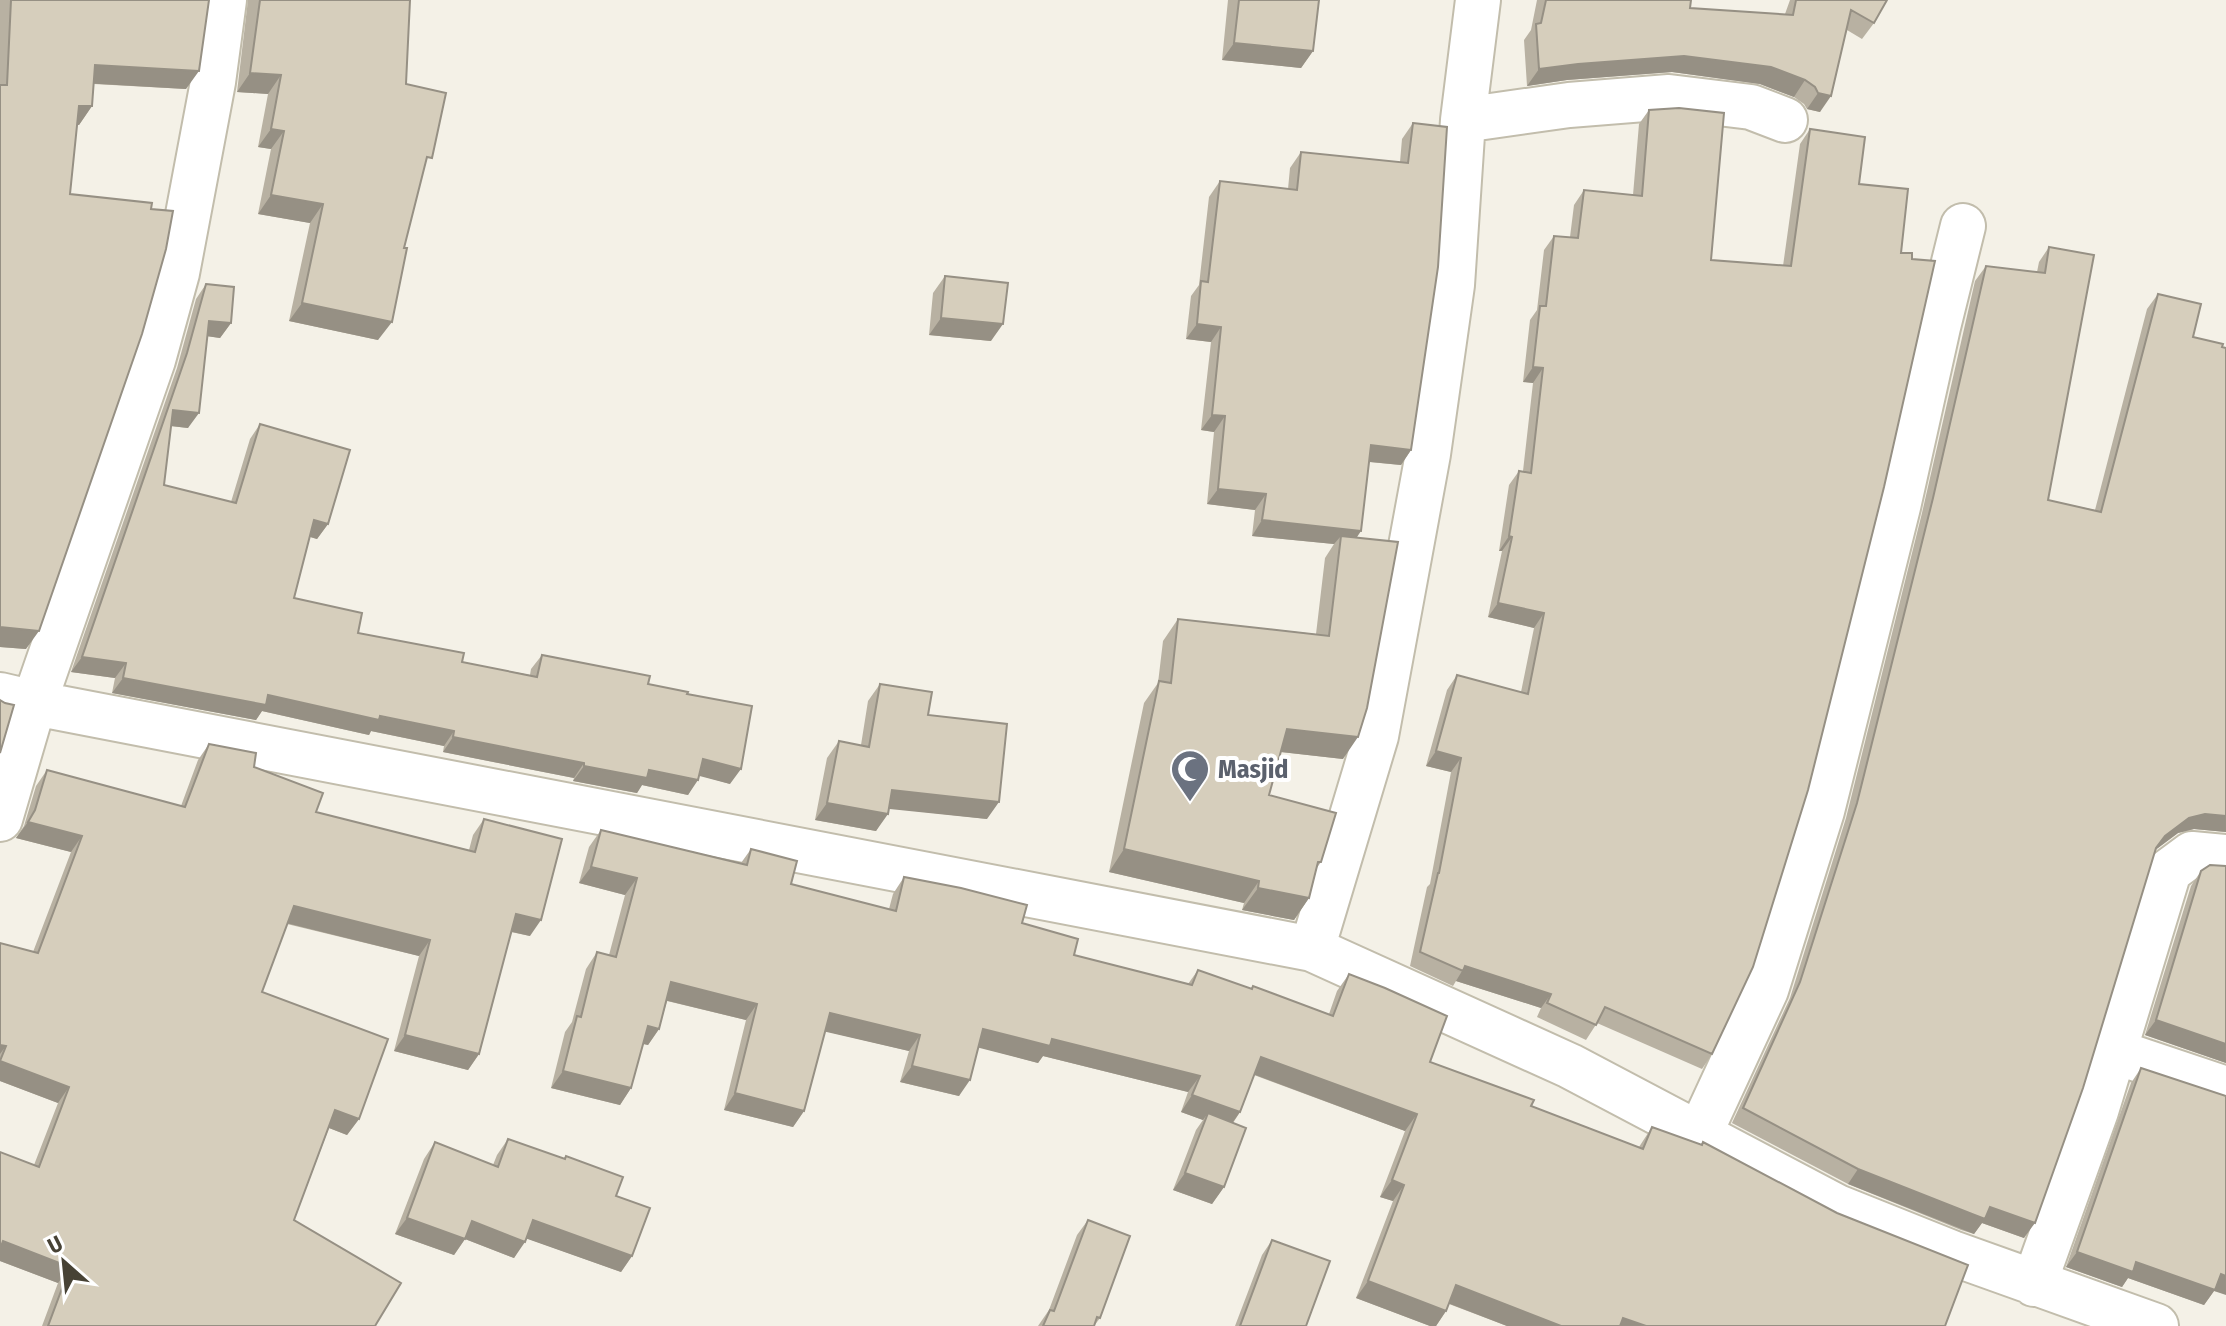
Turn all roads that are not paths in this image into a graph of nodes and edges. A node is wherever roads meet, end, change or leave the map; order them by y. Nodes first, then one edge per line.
1 (224, 0) edge
2 (1478, 0) edge
3 (1463, 120) junction
4 (1785, 120) dead end
5 (1963, 226) dead end
6 (17, 699) edge
7 (0, 819) edge
8 (2226, 857) edge
9 (1312, 949) junction
10 (2113, 1051) junction
11 (2226, 1089) edge
12 (1699, 1135) junction
13 (2034, 1284) junction
14 (2156, 1326) edge

1 - 6 street
2 - 3 street
3 - 4 street
3 - 9 street
5 - 12 street
6 - 7 street
6 - 9 street
8 - 10 street
9 - 12 street
10 - 11 street
10 - 13 street
12 - 13 street
13 - 14 street

